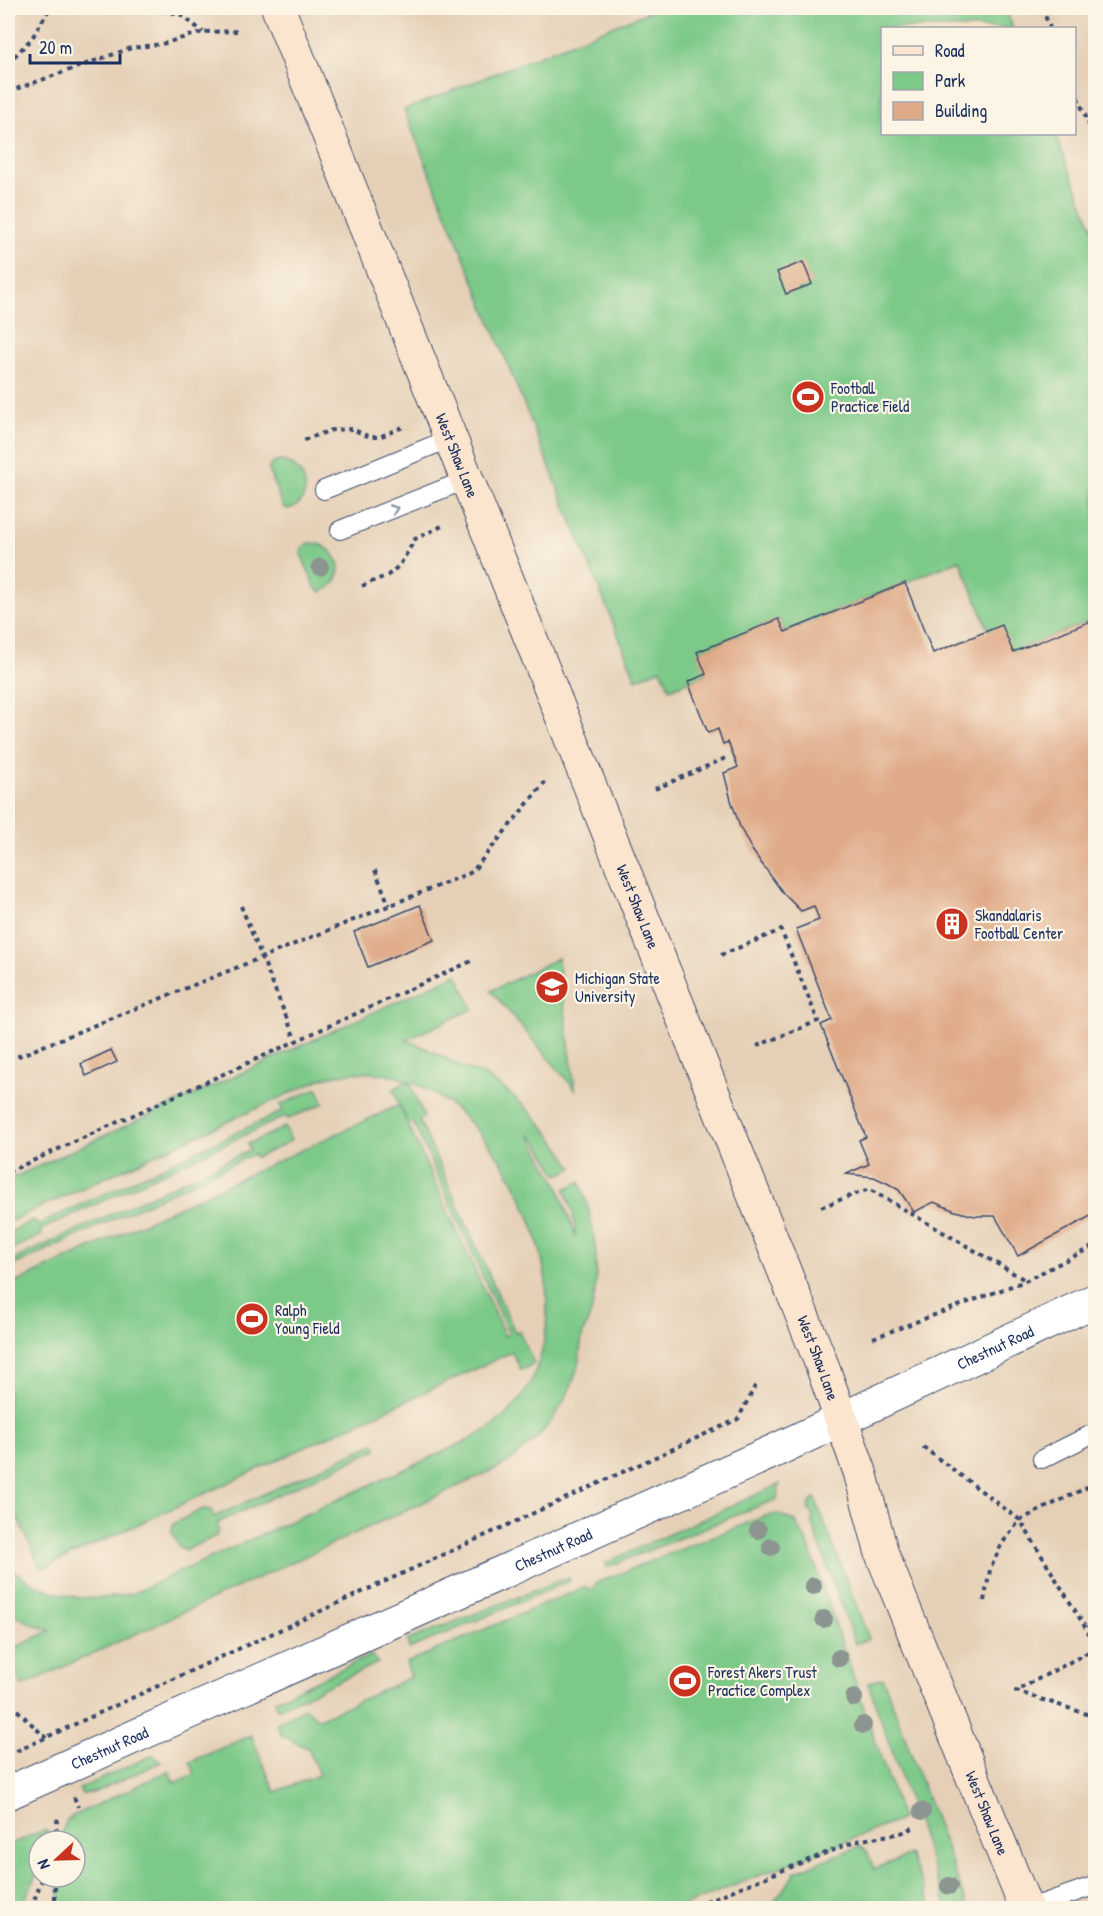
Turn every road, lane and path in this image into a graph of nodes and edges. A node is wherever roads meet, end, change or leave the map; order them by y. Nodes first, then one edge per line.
1 (50, 8) edge
2 (145, 8) edge
3 (278, 8) edge
4 (1042, 8) edge
5 (1050, 27) edge
6 (237, 31) dead end
7 (203, 32) junction
8 (8, 63) edge
9 (8, 92) edge
10 (1076, 94) edge
11 (1087, 119) junction
12 (1095, 123) edge
13 (1095, 141) edge
14 (403, 427) dead end
15 (451, 438) junction
16 (304, 440) dead end
17 (468, 479) junction
18 (324, 490) dead end
19 (442, 526) dead end
20 (340, 530) dead end
21 (362, 586) dead end
22 (726, 758) dead end
23 (545, 782) dead end
24 (655, 789) dead end
25 (375, 870) dead end
26 (389, 905) junction
27 (241, 906) dead end
28 (721, 955) dead end
29 (262, 957) junction
30 (474, 960) dead end
31 (296, 1041) junction
32 (757, 1046) dead end
33 (9, 1059) dead end
34 (8, 1172) edge
35 (821, 1208) dead end
36 (1095, 1245) edge
37 (1025, 1281) junction
38 (1095, 1300) edge
39 (873, 1338) dead end
40 (756, 1384) dead end
41 (842, 1419) junction
42 (1095, 1432) edge
43 (923, 1447) dead end
44 (1042, 1459) dead end
45 (1095, 1483) edge
46 (1020, 1520) junction
47 (984, 1601) dead end
48 (1095, 1647) edge
49 (1095, 1716) edge
50 (8, 1755) edge
51 (8, 1792) edge
52 (58, 1815) dead end
53 (913, 1828) dead end
54 (56, 1829) edge
55 (1095, 1885) edge
56 (38, 1889) edge
57 (55, 1889) edge
58 (31, 1908) edge
59 (55, 1908) edge
60 (689, 1908) edge
61 (1028, 1908) edge

1 - 8 path
2 - 7 path
3 - 15 street, West Shaw Lane
4 - 5 path
6 - 7 path
7 - 9 path
10 - 11 path
11 - 12 path
11 - 13 path
14 - 16 path
15 - 17 street, West Shaw Lane
15 - 18 lane
20 -> 17 lane
17 - 41 street, West Shaw Lane
19 - 21 path
22 - 24 path
23 - 26 path
25 - 26 path
26 - 29 path
27 - 29 path
28 - 32 path
29 - 31 path
29 - 33 path
30 - 31 path
31 - 34 path
35 - 37 path
36 - 37 path
37 - 39 path
38 - 41 street, Chestnut Road
40 - 50 path
41 - 51 street, Chestnut Road
41 - 61 street, West Shaw Lane
42 - 44 lane
43 - 46 path
45 - 46 path
46 - 47 path
46 - 48 path
48 - 49 path
52 - 54 path
53 - 60 path
55 - 61 lane
56 - 58 path
57 - 59 path

